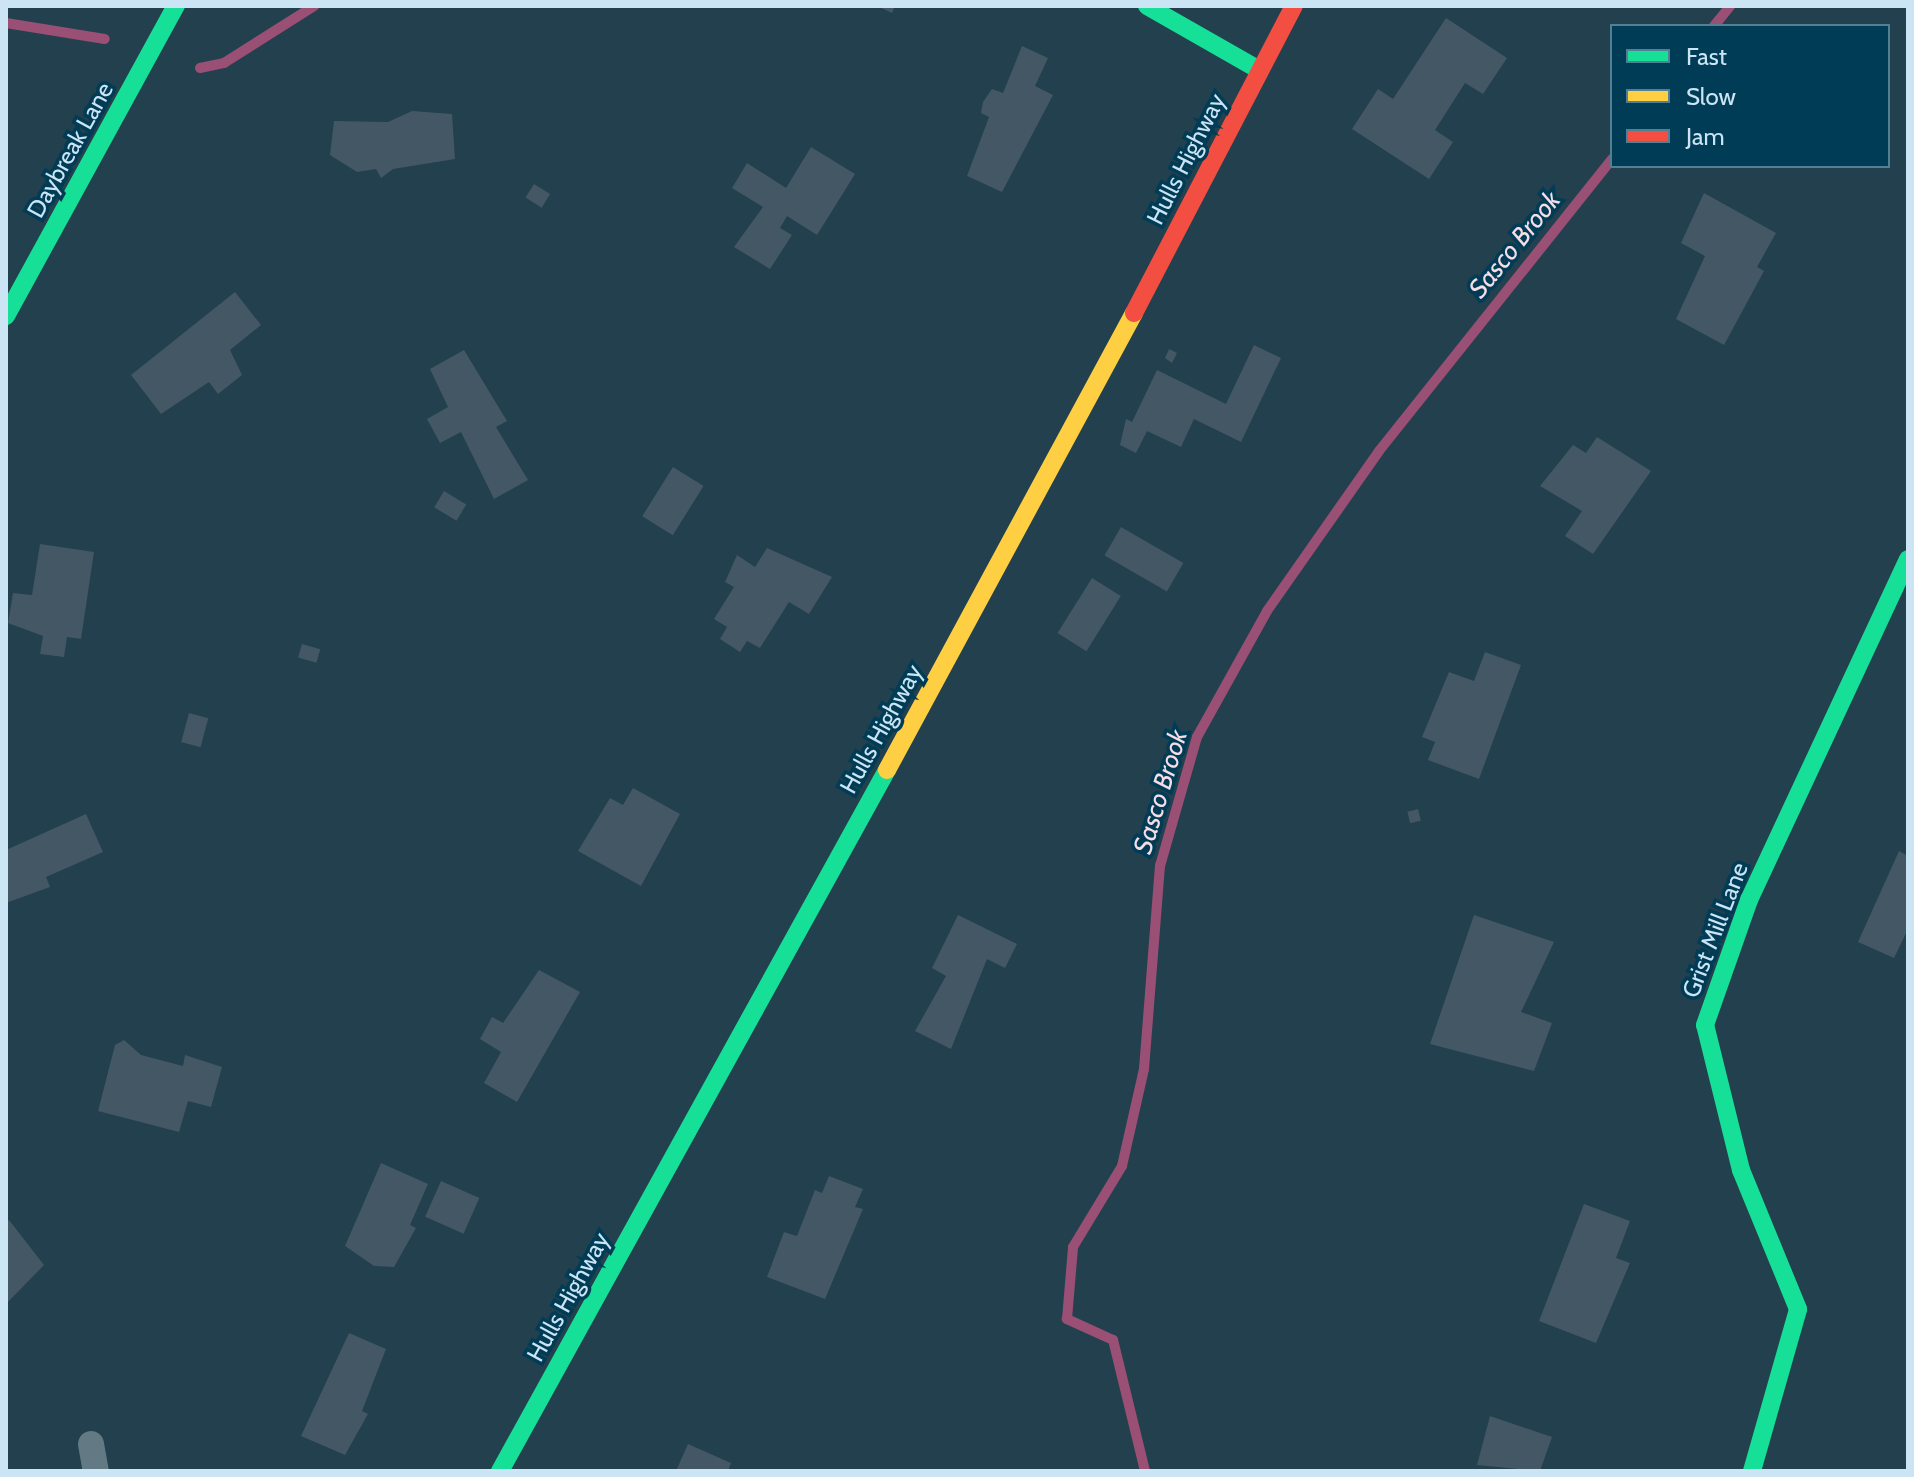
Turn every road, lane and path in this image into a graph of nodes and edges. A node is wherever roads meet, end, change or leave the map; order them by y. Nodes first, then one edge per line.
1 (176, 6) edge
2 (1147, 6) edge
3 (1294, 6) edge
4 (1259, 70) junction
5 (6, 316) edge
6 (1908, 559) edge
7 (91, 1444) dead end
8 (96, 1471) edge
9 (500, 1471) edge
10 (1752, 1471) edge

1 - 5 street, Daybreak Lane
2 - 4 street
3 - 4 street, Hulls Highway
4 - 9 street, Hulls Highway
6 - 10 street, Grist Mill Lane
7 - 8 street

